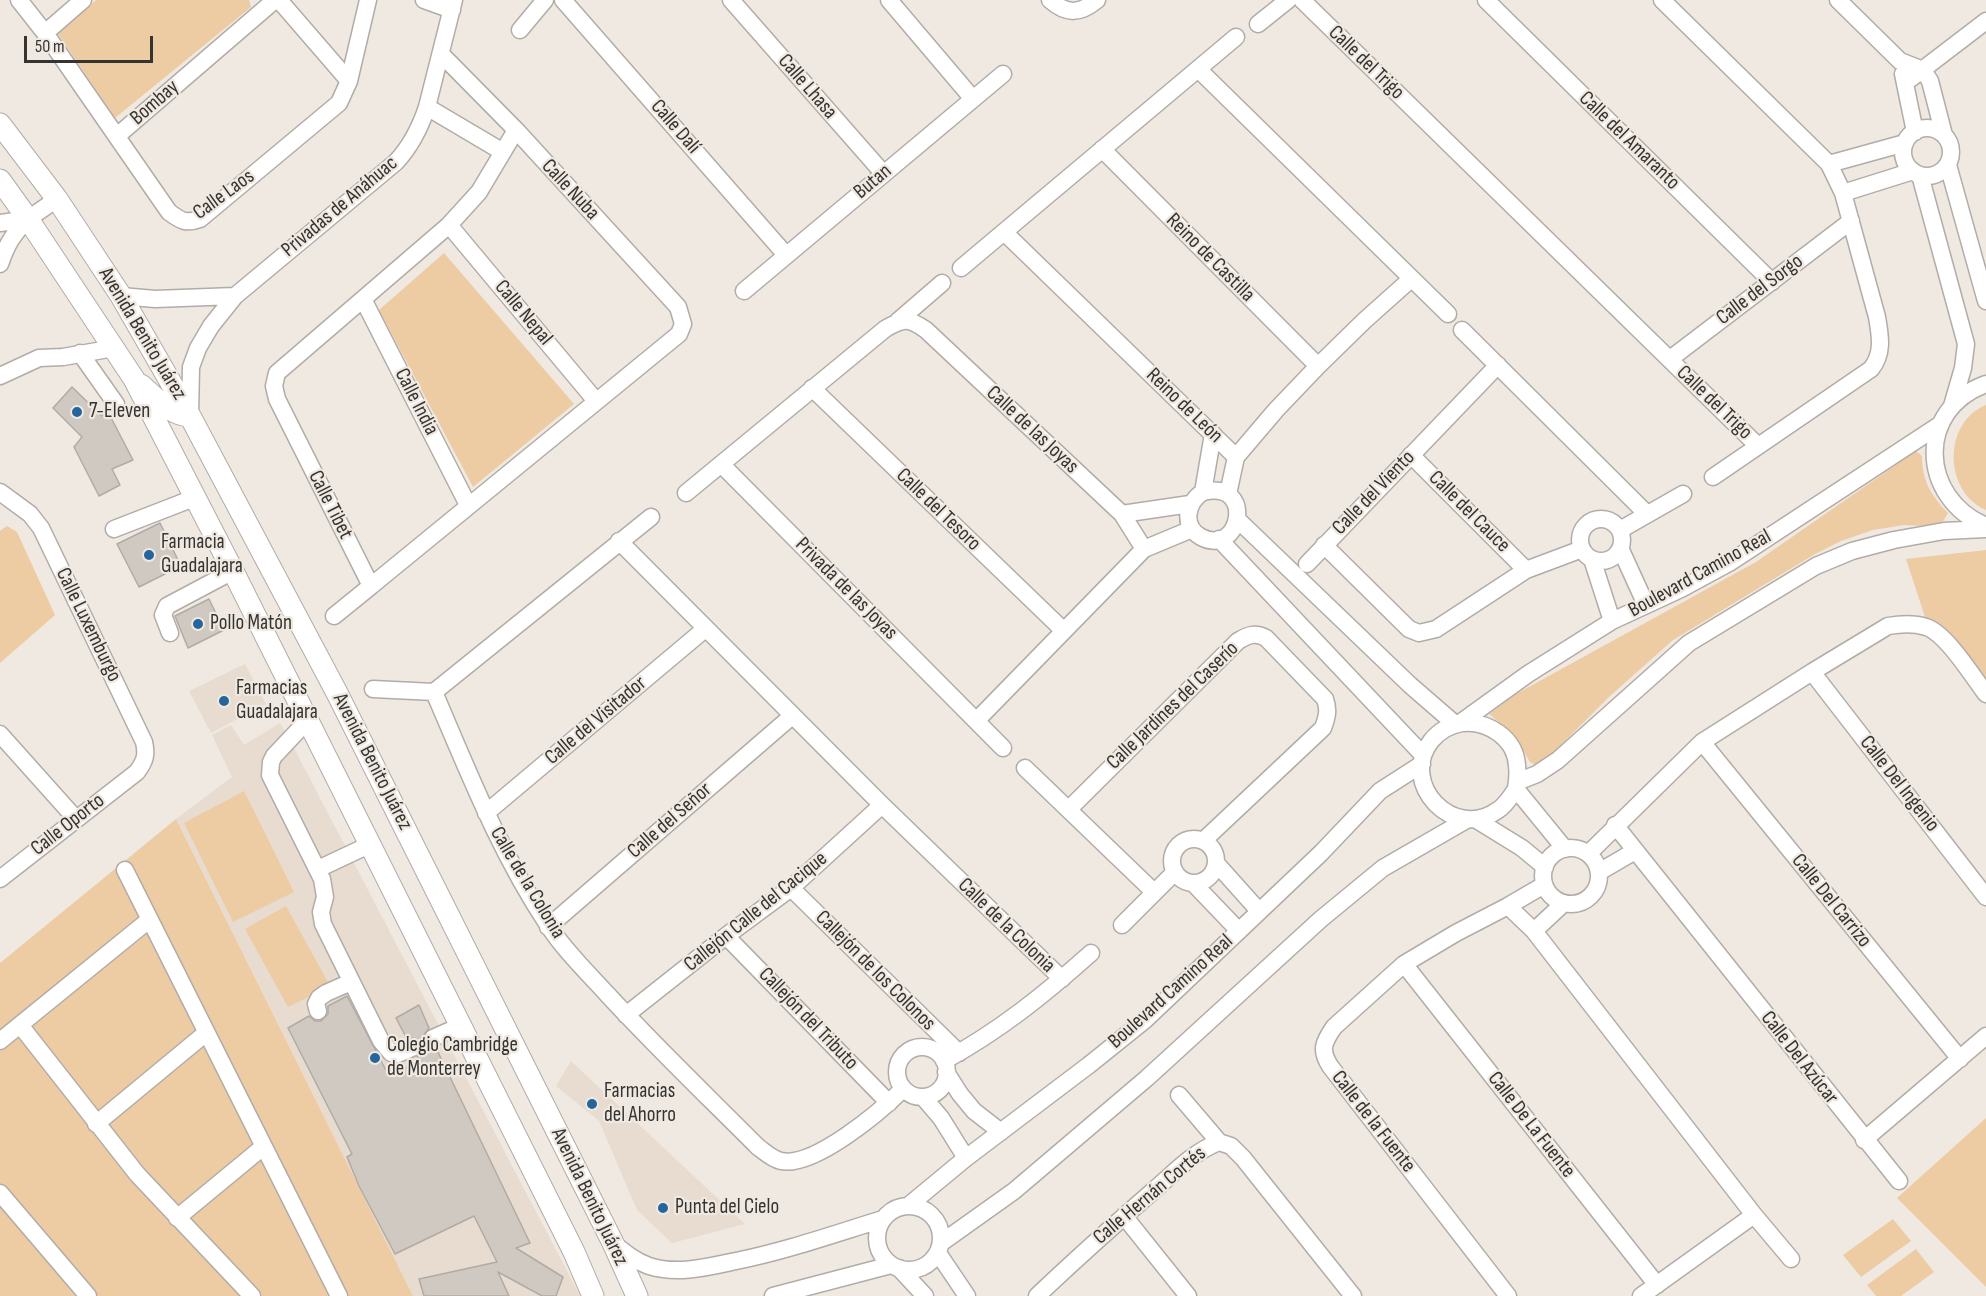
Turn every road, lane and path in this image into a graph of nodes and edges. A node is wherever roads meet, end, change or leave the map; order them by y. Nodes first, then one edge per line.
1 (18, 0) edge
2 (83, 0) edge
3 (277, 0) edge
4 (368, 0) edge
5 (424, 0) edge
6 (545, 0) edge
7 (563, 0) edge
8 (731, 0) edge
9 (889, 0) edge
10 (1050, 0) edge
11 (1097, 0) edge
12 (1288, 0) edge
13 (1302, 0) edge
14 (1486, 0) edge
15 (1662, 0) edge
16 (1838, 0) edge
17 (453, 5) edge
18 (1986, 21) edge
19 (1258, 24) dead end
20 (520, 30) dead end
21 (45, 33) junction
22 (1236, 37) dead end
23 (441, 54) junction
24 (1900, 61) junction
25 (1198, 69) junction
26 (1923, 70) junction
27 (1003, 74) dead end
28 (349, 81) junction
29 (1905, 82) junction
30 (973, 99) junction
31 (427, 107) junction
32 (0, 124) edge
33 (516, 130) junction
34 (1944, 135) junction
35 (117, 136) junction
36 (1910, 137) junction
37 (1102, 149) junction
38 (503, 152) junction
39 (1829, 164) junction
40 (1948, 165) junction
41 (883, 173) junction
42 (1916, 173) junction
43 (0, 180) edge
44 (1844, 193) junction
45 (57, 199) junction
46 (28, 219) junction
47 (1851, 221) junction
48 (0, 223) edge
49 (449, 225) junction
50 (1004, 232) junction
51 (786, 255) junction
52 (0, 264) edge
53 (961, 268) dead end
54 (1412, 279) junction
55 (1772, 282) junction
56 (942, 283) dead end
57 (744, 291) dead end
58 (121, 296) junction
59 (235, 296) junction
60 (363, 299) junction
61 (1986, 301) edge
62 (1448, 314) dead end
63 (898, 321) junction
64 (1462, 330) dead end
65 (114, 348) junction
66 (80, 354) junction
67 (1670, 359) junction
68 (1318, 366) junction
69 (1497, 366) junction
70 (0, 376) edge
71 (134, 379) junction
72 (1986, 384) edge
73 (812, 388) junction
74 (597, 401) junction
75 (116, 404) dead end
76 (1952, 406) junction
77 (190, 416) junction
78 (1941, 424) junction
79 (1213, 434) junction
80 (1758, 445) junction
81 (1411, 455) junction
82 (1236, 457) junction
83 (721, 464) junction
84 (1713, 477) dead end
85 (1203, 492) junction
86 (686, 493) dead end
87 (1228, 494) junction
88 (1683, 494) dead end
89 (194, 498) junction
90 (4, 502) edge
91 (1190, 504) junction
92 (468, 505) junction
93 (1122, 514) junction
94 (1647, 514) junction
95 (651, 517) dead end
96 (1238, 520) junction
97 (1986, 527) edge
98 (114, 529) dead end
99 (1192, 529) junction
100 (1620, 530) junction
101 (1219, 539) junction
102 (619, 542) junction
103 (1324, 545) junction
104 (1144, 549) junction
105 (1621, 550) junction
106 (1587, 554) junction
107 (1306, 564) dead end
108 (1526, 570) junction
109 (233, 571) junction
110 (371, 586) junction
111 (1646, 605) junction
112 (334, 616) dead end
113 (1612, 621) junction
114 (705, 629) junction
115 (1064, 632) junction
116 (170, 633) dead end
117 (1812, 672) junction
118 (373, 689) dead end
119 (434, 692) junction
120 (1986, 694) edge
121 (792, 716) junction
122 (977, 720) junction
123 (307, 721) junction
124 (1457, 724) junction
125 (0, 734) edge
126 (1702, 742) junction
127 (1003, 748) dead end
128 (1423, 759) junction
129 (1025, 768) dead end
130 (137, 772) joint
131 (1516, 785) junction
132 (882, 805) junction
133 (1069, 808) junction
134 (486, 813) junction
135 (76, 819) junction
136 (1472, 819) junction
137 (1615, 825) junction
138 (1203, 841) junction
139 (369, 845) junction
140 (1564, 849) junction
141 (1635, 851) junction
142 (1588, 854) junction
143 (1216, 863) junction
144 (1545, 867) junction
145 (318, 869) junction
146 (124, 870) dead end
147 (1175, 872) junction
148 (1599, 872) junction
149 (0, 879) edge
150 (1193, 883) junction
151 (1544, 885) junction
152 (791, 888) junction
153 (1154, 892) junction
154 (1986, 897) edge
155 (1564, 903) junction
156 (1508, 906) junction
157 (1259, 911) junction
158 (149, 920) junction
159 (1122, 925) dead end
160 (548, 927) junction
161 (1239, 931) junction
162 (1534, 931) junction
163 (726, 936) junction
164 (1091, 953) dead end
165 (1404, 964) junction
166 (1062, 979) junction
167 (351, 981) junction
168 (318, 1011) dead end
169 (626, 1015) junction
170 (20, 1026) junction
171 (460, 1026) junction
172 (206, 1033) junction
173 (1986, 1036) edge
174 (433, 1038) tunnel mouth
175 (0, 1041) edge
176 (412, 1048) tunnel mouth
177 (1960, 1059) junction
178 (950, 1062) junction
179 (903, 1089) junction
180 (1179, 1095) dead end
181 (923, 1097) junction
182 (889, 1103) junction
183 (96, 1124) junction
184 (1001, 1132) junction
185 (1864, 1140) junction
186 (1219, 1142) junction
187 (263, 1147) junction
188 (966, 1158) junction
189 (1899, 1181) dead end
190 (0, 1193) edge
191 (908, 1206) junction
192 (1754, 1215) junction
193 (1124, 1216) junction
194 (177, 1218) junction
195 (883, 1219) junction
196 (613, 1244) junction
197 (939, 1248) junction
198 (1791, 1259) dead end
199 (895, 1267) junction
200 (1657, 1285) junction
201 (88, 1296) edge
202 (252, 1296) edge
203 (339, 1296) edge
204 (593, 1296) edge
205 (637, 1296) edge
206 (773, 1296) edge
207 (926, 1296) edge
208 (967, 1296) edge
209 (1038, 1296) edge
210 (1188, 1296) edge
211 (1353, 1296) edge
212 (1508, 1296) edge
213 (1641, 1296) edge

1 - 21 street, Calle Laos
2 - 21 street
3 - 28 street
3 - 35 street, Bombay
4 - 28 street, Calle Laos
5 - 17 street
6 - 20 street
7 - 51 street, Calle Dalí
8 - 41 street, Calle Lhasa
9 - 30 street
10 - 11 street
12 - 19 street
13 - 67 street, Calle del Trigo
14 - 55 street, Calle del Amaranto
15 - 39 street, Calle del Trigo
16 - 24 street
17 - 23 street, Privadas de Anáhuac
18 - 26 street
21 - 35 street, Calle Laos
22 - 25 street
23 - 31 street, Privadas de Anáhuac
23 - 33 street, Calle Nuba
24 - 26 street
24 - 29 street
25 - 37 street
25 - 54 street
26 - 29 street
26 - 34 street
27 - 30 street, Butan
28 - 35 street, Calle Laos
29 - 36 street
30 - 41 street, Butan
31 - 38 street
31 - 59 street, Privadas de Anáhuac
32 - 45 main road, Avenida Benito Juárez
33 - 38 street, Calle Tibet
33 - 74 street, Calle Nuba
34 - 36 street
34 - 40 street
36 - 39 street
36 - 42 street
37 - 50 street
37 - 68 street, Reino de Castilla
38 - 49 street, Calle Tibet
39 - 44 street, Calle del Trigo
40 - 42 street
40 - 61 street
41 - 51 street, Butan
42 - 44 street
42 - 76 street
43 - 46 main road, Avenida Benito Juárez
44 - 47 street, Calle del Trigo
45 - 46 street
45 - 58 main road, Avenida Benito Juárez
46 - 48 street
46 - 52 street
46 - 65 main road, Avenida Benito Juárez
47 - 55 street, Calle del Sorgo
47 - 80 street, Calle del Trigo
49 - 60 street, Calle Tibet
49 - 74 street, Calle Nepal
50 - 53 street
50 - 79 street, Reino de León
51 - 57 street, Butan
54 - 62 street
54 - 68 street, Reino de León
55 - 67 street, Calle del Sorgo
56 - 63 street
58 - 59 street
58 - 77 main road, Avenida Benito Juárez
59 - 77 street, Privadas de Anáhuac
60 - 92 street, Calle India
60 - 110 street, Calle Tibet
63 - 73 street
63 - 93 street, Calle de las Joyas
64 - 69 street
65 - 66 street
65 - 71 main road, Avenida Benito Juárez
66 - 70 street
66 - 75 street
67 - 80 street, Calle del Trigo
68 - 82 street, Reino de León
69 - 81 street, Calle del Viento
69 - 94 street
71 - 77 main road
71 - 89 main road, Avenida Benito Juárez
72 - 76 street
73 - 83 street
73 - 115 street, Calle del Tesoro
74 - 92 street
76 - 78 street
77 - 196 main road, Avenida Benito Juárez
78 - 97 street
78 - 111 street, Boulevard Camino Real
79 - 82 street, Reino de León
79 - 85 street
80 - 84 street
81 - 103 street, Calle del Viento
81 - 108 street, Calle del Cauce
82 - 87 street
83 - 86 street
83 - 122 street, Privada de las Joyas
85 - 87 street
85 - 91 street
87 - 96 street
88 - 94 street
89 - 98 street
89 - 109 main road, Avenida Benito Juárez
90 - 130 street, Calle Luxemburgo
91 - 93 street
91 - 99 street
92 - 110 street
93 - 104 street, Calle de las Joyas
94 - 100 street
95 - 102 street
96 - 101 street
96 - 124 street
97 - 131 street
99 - 101 street
99 - 104 street
100 - 105 street
100 - 106 street
101 - 128 street
102 - 114 street, Calle de la Colonia
102 - 119 street
103 - 107 street
103 - 108 street, Calle del Viento
104 - 115 street
105 - 106 street, Calle del Viento
105 - 111 street
106 - 108 street, Calle del Viento
106 - 113 street
109 - 116 street
109 - 123 main road, Avenida Benito Juárez
110 - 112 street
111 - 113 street, Boulevard Camino Real
113 - 124 street, Boulevard Camino Real
114 - 121 street, Calle de la Colonia
114 - 134 street, Calle del Visitador
115 - 122 street
117 - 120 street
117 - 126 street
117 - 154 street, Calle Del Ingenio
118 - 119 street
119 - 134 street, Calle de la Colonia
121 - 132 street, Calle de la Colonia
121 - 160 street, Calle del Señor
122 - 127 street, Privada de las Joyas
123 - 139 main road, Avenida Benito Juárez
123 - 145 street
124 - 128 street
124 - 131 street
125 - 135 street
126 - 137 street
126 - 177 street, Calle Del Carrizo
128 - 136 street
128 - 157 street, Boulevard Camino Real
129 - 133 street
130 - 135 street, Calle Oporto
131 - 136 street
131 - 140 street
132 - 152 street, Callejón Calle del Cacique
132 - 166 street, Calle de la Colonia
133 - 138 street, Calle Jardines del Caserío
133 - 153 street
134 - 160 street, Calle de la Colonia
135 - 149 street, Calle Oporto
136 - 144 street
136 - 197 street
137 - 141 street, Calle Del Azúcar
137 - 142 street
138 - 143 street
138 - 147 street
139 - 145 street
139 - 171 main road, Avenida Benito Juárez
140 - 142 street
140 - 144 street
141 - 148 street
141 - 185 street, Calle Del Azúcar
142 - 148 street
143 - 150 street
143 - 157 street
144 - 151 street
145 - 167 street
146 - 158 street
147 - 150 street
147 - 153 street
148 - 155 street
150 - 161 street
151 - 155 street
151 - 156 street
152 - 163 street, Callejón Calle del Cacique
152 - 178 street, Callejón de los Colonos
153 - 159 street
155 - 162 street
156 - 162 street
156 - 165 street, Calle de la Fuente
157 - 161 street, Boulevard Camino Real
158 - 170 street
158 - 172 street
160 - 169 street, Calle de la Colonia
161 - 184 street, Boulevard Camino Real
162 - 192 street
163 - 169 street, Callejón Calle del Cacique
163 - 182 street, Callejón del Tributo
164 - 166 street, Calle de la Colonia
165 - 200 street, Calle De La Fuente
165 - 212 street, Calle de la Fuente
166 - 178 street, Calle de la Colonia
167 - 168 street
167 - 176 street
169 - 182 street, Calle de la Colonia
170 - 175 street
170 - 183 street
171 - 174 street
171 - 204 main road, Avenida Benito Juárez
172 - 183 street
172 - 187 street
173 - 177 street
177 - 185 street
178 - 179 street
178 - 181 street
178 - 184 street, Callejón de los Colonos
179 - 181 street
179 - 182 street, Calle de la Colonia
180 - 186 street
181 - 188 street
183 - 194 street
184 - 188 street, Boulevard Camino Real
185 - 189 street, Calle Del Azúcar
186 - 193 street, Calle Hernán Cortés
186 - 211 street, Calle Hernán Cortés
187 - 194 street
187 - 203 street
188 - 191 street, Boulevard Camino Real
190 - 201 street
191 - 195 street
191 - 197 street
192 - 198 street
192 - 200 street
193 - 209 street, Calle Hernán Cortés
193 - 210 street
194 - 202 street
195 - 196 street
195 - 199 street
196 - 205 main road, Avenida Benito Juárez
197 - 199 street
197 - 208 street
199 - 206 street
199 - 207 street
200 - 213 street

